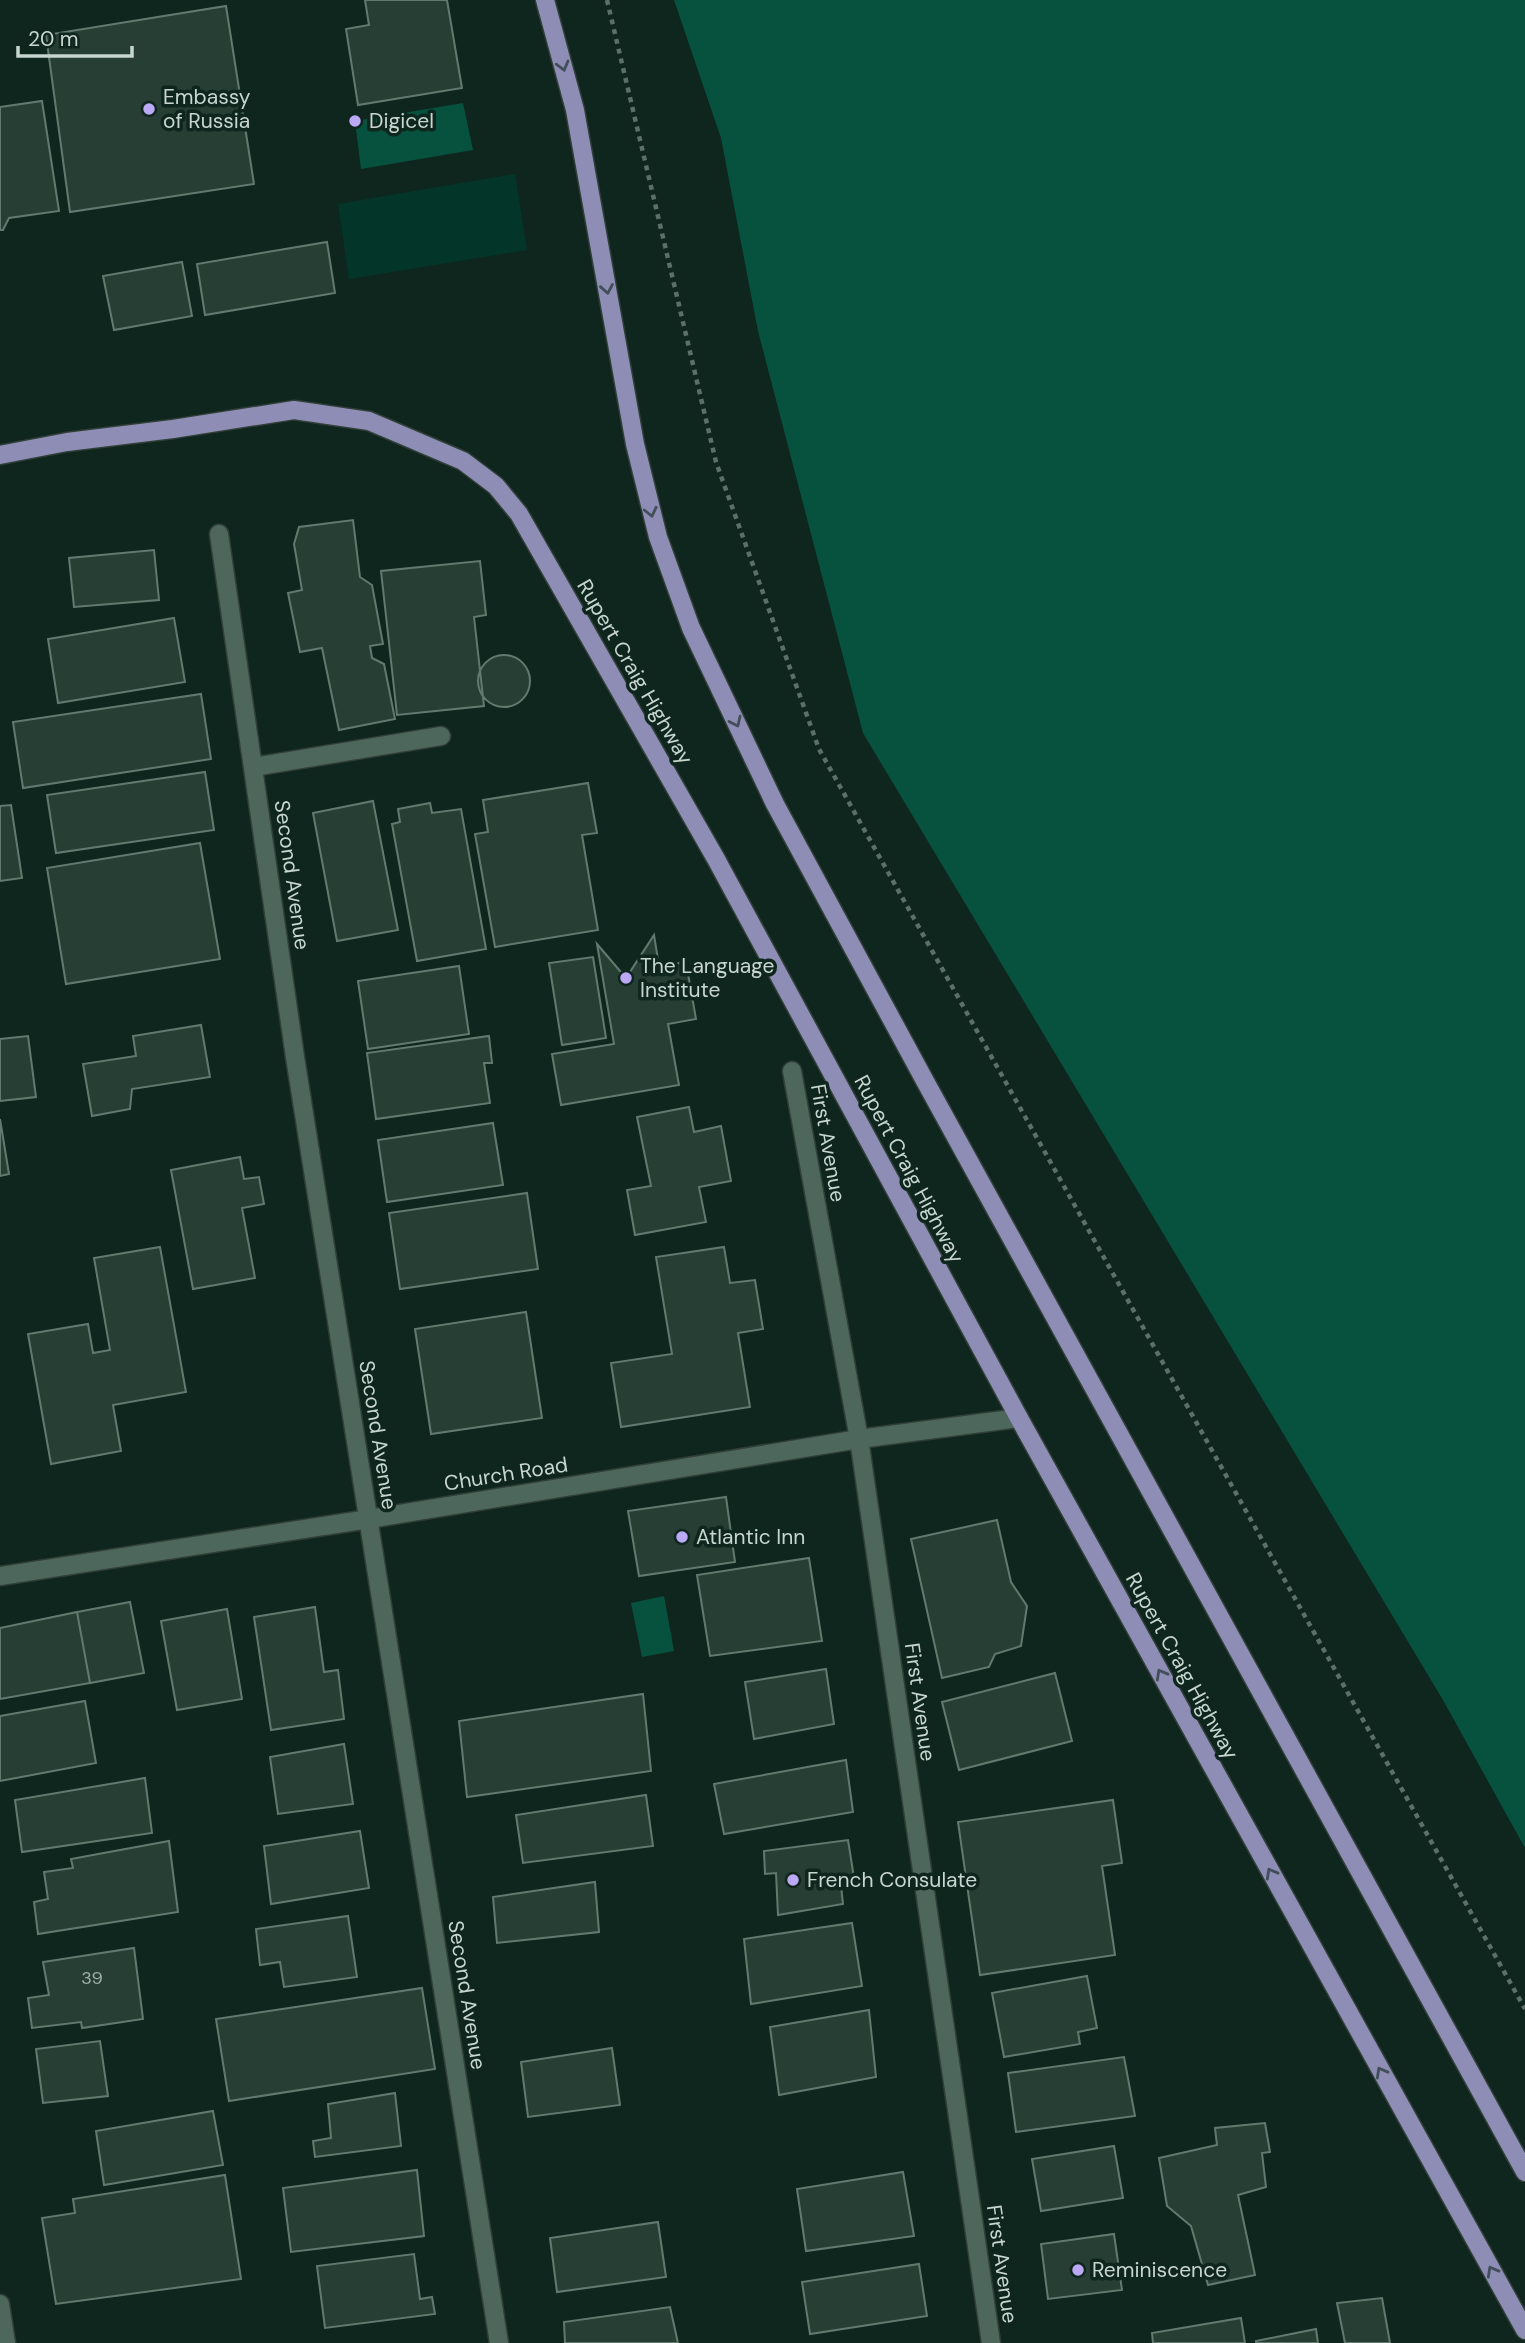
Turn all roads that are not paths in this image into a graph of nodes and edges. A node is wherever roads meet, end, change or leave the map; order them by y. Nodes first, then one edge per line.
1 (545, 0) edge
2 (0, 455) edge
3 (219, 534) dead end
4 (440, 736) dead end
5 (253, 767) junction
6 (792, 1070) dead end
7 (1019, 1418) junction
8 (859, 1438) junction
9 (369, 1519) junction
10 (0, 1576) edge
11 (1525, 2172) edge
12 (0, 2304) edge
13 (1525, 2330) edge
14 (6, 2343) edge
15 (499, 2343) edge
16 (990, 2343) edge

1 -> 11 main road
2 - 7 main road, Rupert Craig Highway
3 - 5 street, Second Avenue
4 - 5 street
5 - 9 street, Second Avenue
6 - 8 street, First Avenue
7 - 8 street, Church Road
13 -> 7 main road, Rupert Craig Highway
8 - 9 street, Church Road
8 - 16 street, First Avenue
9 - 10 street, Church Road
9 - 15 street, Second Avenue
12 - 14 street

